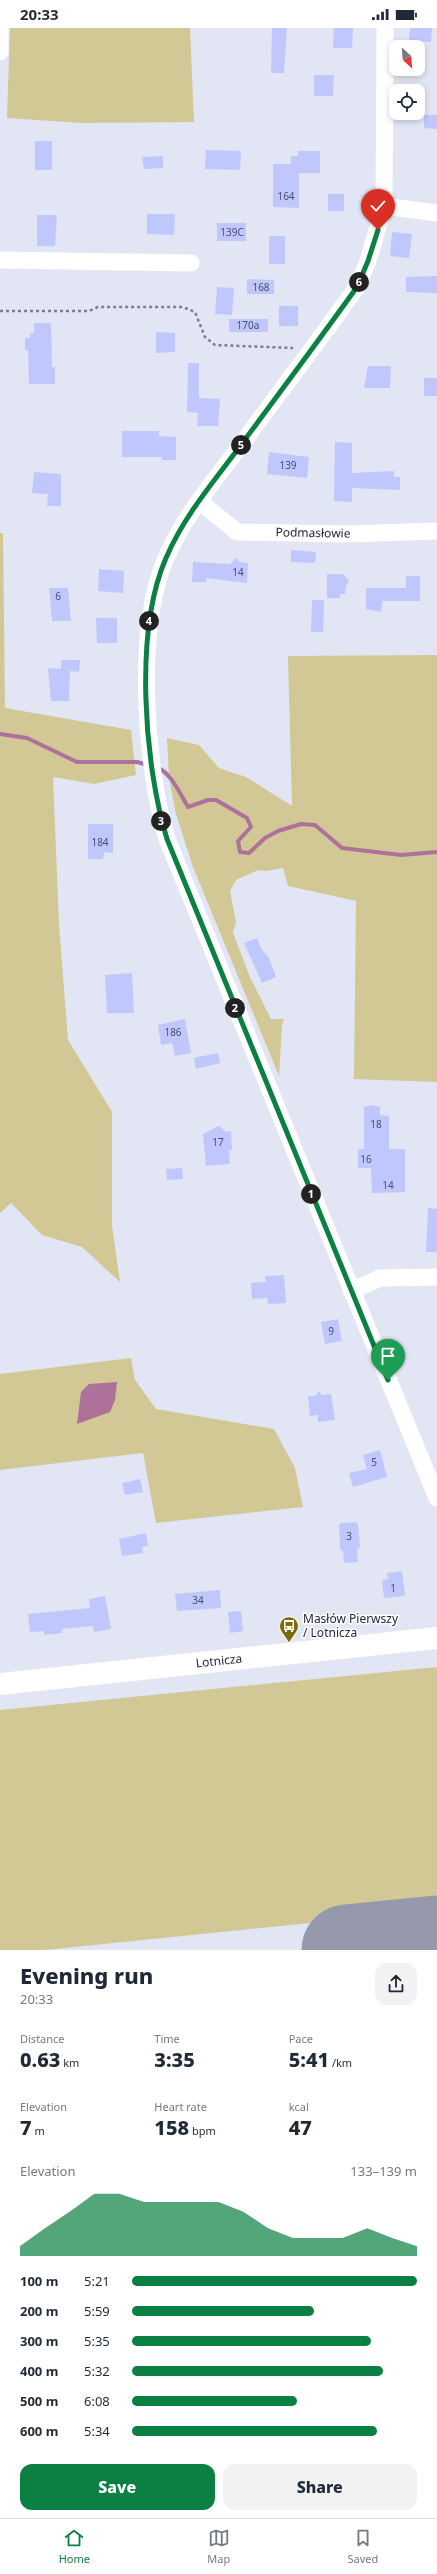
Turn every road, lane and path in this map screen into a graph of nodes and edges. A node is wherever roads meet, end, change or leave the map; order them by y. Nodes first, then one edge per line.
1 (0, 28) edge
2 (385, 28) edge
3 (0, 52) edge
4 (384, 206) junction
5 (437, 213) edge
6 (0, 260) edge
7 (191, 263) dead end
8 (0, 311) edge
9 (312, 349) junction
10 (199, 501) junction
11 (437, 531) edge
12 (437, 1277) edge
13 (351, 1290) junction
14 (437, 1498) edge
15 (437, 1638) edge
16 (0, 1684) edge

1 - 3 street
2 - 4 street
4 - 5 street
4 - 9 street
6 - 7 street
8 - 9 path
9 - 10 street
10 - 11 street, Podmasłowie
10 - 13 street
12 - 13 street
13 - 14 street
15 - 16 main road, Lotnicza

